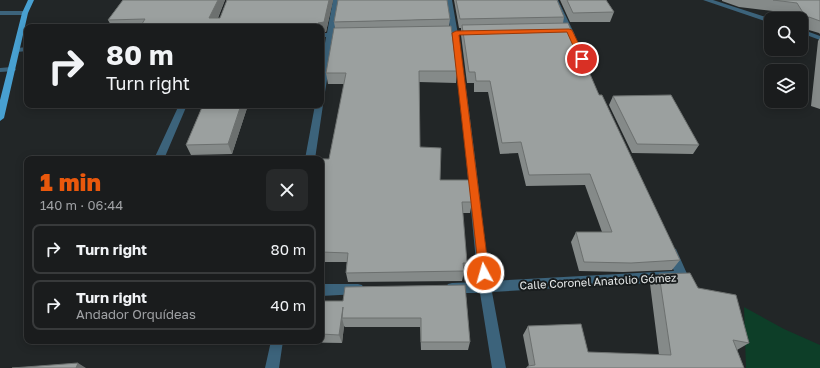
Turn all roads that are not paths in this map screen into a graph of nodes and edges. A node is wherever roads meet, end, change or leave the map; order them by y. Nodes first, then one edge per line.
1 (31, 0) edge
2 (336, 0) edge
3 (449, 0) edge
4 (555, 0) edge
5 (706, 0) edge
6 (0, 13) edge
7 (25, 13) junction
8 (764, 19) edge
9 (324, 34) edge
10 (330, 34) junction
11 (354, 34) edge
12 (808, 34) edge
13 (820, 38) edge
14 (576, 45) edge
15 (24, 49) edge
16 (17, 50) junction
17 (12, 69) junction
18 (0, 70) edge
19 (324, 73) edge
20 (182, 108) edge
21 (318, 108) edge
22 (0, 118) edge
23 (160, 156) edge
24 (310, 156) edge
25 (669, 247) edge
26 (486, 287) junction
27 (438, 288) edge
28 (368, 289) edge
29 (324, 290) edge
30 (276, 344) edge
31 (272, 368) edge
32 (499, 368) edge

1 - 7 main road
2 - 10 street
3 - 26 street
4 - 14 street
5 - 8 street
6 - 7 street
7 - 16 main road
9 - 10 street
10 - 11 street
10 - 19 street
12 - 13 street
15 - 16 street
16 - 17 main road
17 - 18 street
17 - 22 main road
20 - 23 street
21 - 24 street
25 - 26 street, Calle Coronel Anatolio Gómez
26 - 27 street, Calle Coronel Anatolio Gómez
26 - 32 street
28 - 29 street
30 - 31 street

